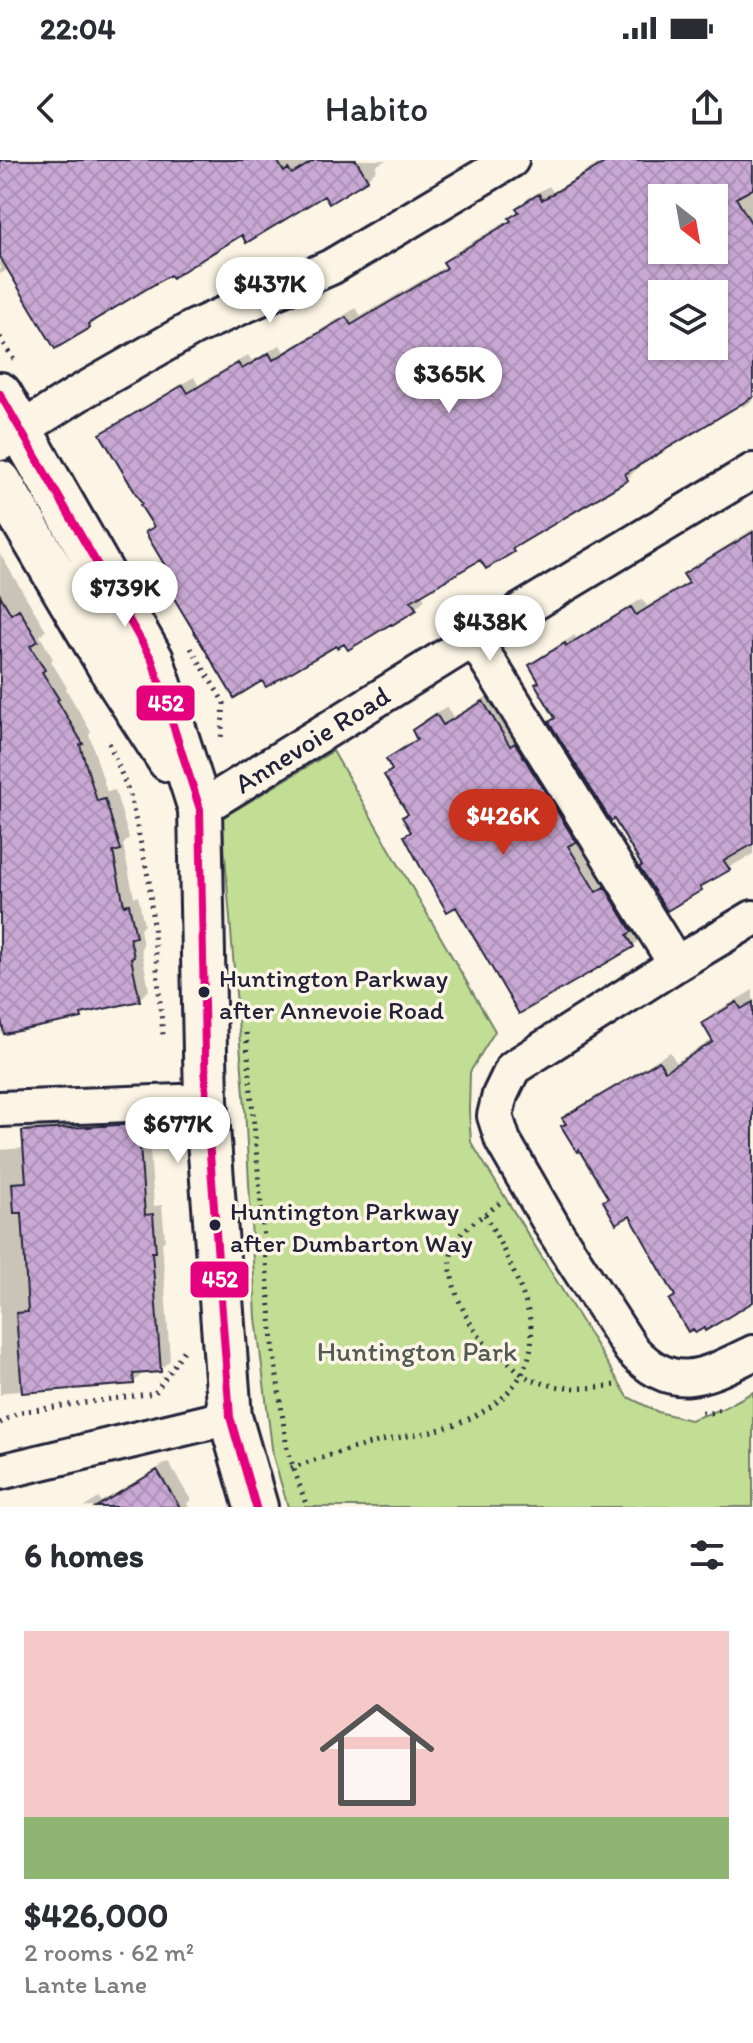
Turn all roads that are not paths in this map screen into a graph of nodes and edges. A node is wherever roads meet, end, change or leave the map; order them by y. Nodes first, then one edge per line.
1 (511, 160) edge
2 (7, 422) edge
3 (753, 471) edge
4 (0, 482) edge
5 (474, 639) junction
6 (200, 809) junction
7 (753, 918) edge
8 (676, 964) junction
9 (206, 1101) junction
10 (0, 1109) edge
11 (753, 1353) edge
12 (230, 1417) junction
13 (0, 1472) edge
14 (252, 1494) edge

1 - 2 street
2 - 6 street
3 - 5 street, Annevoie Road
4 - 6 street
5 - 6 street, Annevoie Road
5 - 8 street
6 - 9 street
7 - 8 street
8 - 11 street
9 - 10 street
9 - 12 street
12 - 13 street
12 - 14 street

